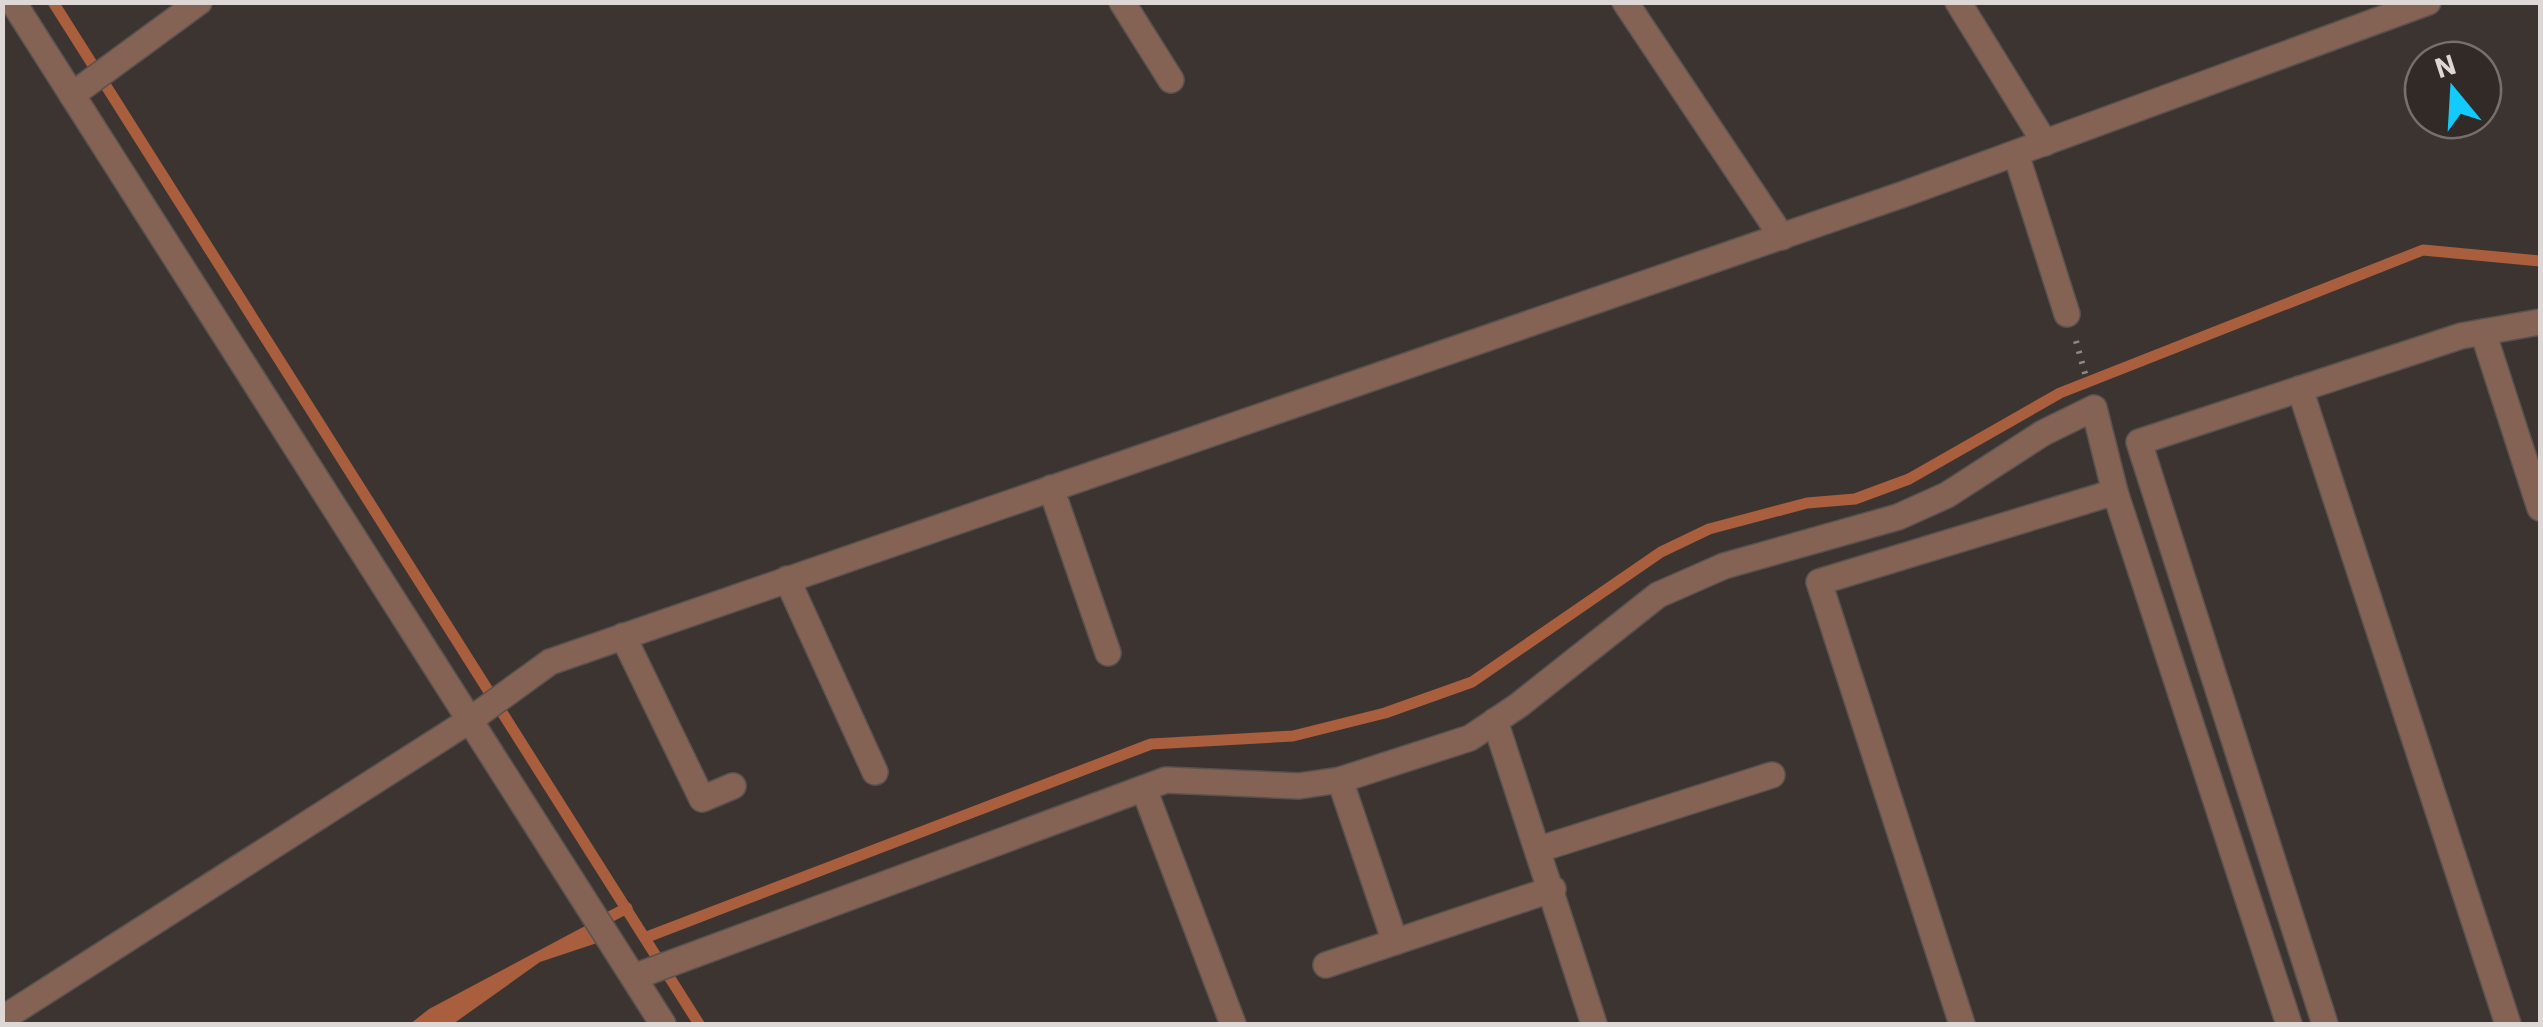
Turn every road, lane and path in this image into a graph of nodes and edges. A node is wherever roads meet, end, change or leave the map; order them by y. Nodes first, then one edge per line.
1 (13, 2) edge
2 (199, 2) edge
3 (1122, 2) edge
4 (1625, 2) edge
5 (1958, 2) edge
6 (2428, 2) edge
7 (2365, 13) edge
8 (1171, 80) dead end
9 (72, 95) junction
10 (2045, 143) junction
11 (2016, 154) junction
12 (1782, 236) junction
13 (2067, 314) dead end
14 (2540, 322) edge
15 (2483, 332) junction
16 (2300, 388) junction
17 (1051, 488) junction
18 (2115, 492) junction
19 (2540, 508) edge
20 (2176, 558) junction
21 (2140, 569) junction
22 (787, 579) junction
23 (623, 636) junction
24 (1108, 652) dead end
25 (470, 720) junction
26 (1495, 721) junction
27 (874, 772) dead end
28 (1772, 775) dead end
29 (1340, 780) junction
30 (734, 786) dead end
31 (1144, 789) junction
32 (2259, 818) junction
33 (2225, 828) junction
34 (1540, 849) junction
35 (1553, 890) junction
36 (2289, 912) junction
37 (2256, 923) junction
38 (1395, 942) junction
39 (1326, 965) dead end
40 (634, 977) junction
41 (2311, 981) junction
42 (2278, 992) junction
43 (2, 1019) edge
44 (664, 1024) edge
45 (1232, 1024) edge
46 (1594, 1024) edge
47 (1962, 1024) edge
48 (2288, 1024) edge
49 (2325, 1024) edge
50 (2508, 1024) edge

1 - 9 street
2 - 9 street
3 - 8 street
4 - 12 street
5 - 10 street
6 - 7 street
7 - 10 street
9 - 25 street
10 - 11 street
11 - 12 street
11 - 13 street
12 - 17 street
14 - 15 street
15 - 16 street
15 - 19 street
16 - 20 street
16 - 50 street
17 - 22 street
17 - 24 street
18 - 21 street
18 - 26 street
18 - 47 street
20 - 21 street
20 - 32 street
21 - 33 street
22 - 23 street
22 - 27 street
23 - 25 street
23 - 30 street
25 - 40 street
25 - 43 street
26 - 29 street
26 - 34 street
28 - 34 street
29 - 31 street
29 - 38 street
31 - 40 street
31 - 45 street
32 - 33 street
32 - 36 street
33 - 37 street
34 - 35 street
35 - 38 street
35 - 46 street
36 - 37 street
36 - 41 street
37 - 42 street
38 - 39 street
40 - 44 street
41 - 42 street
41 - 49 street
42 - 48 street

